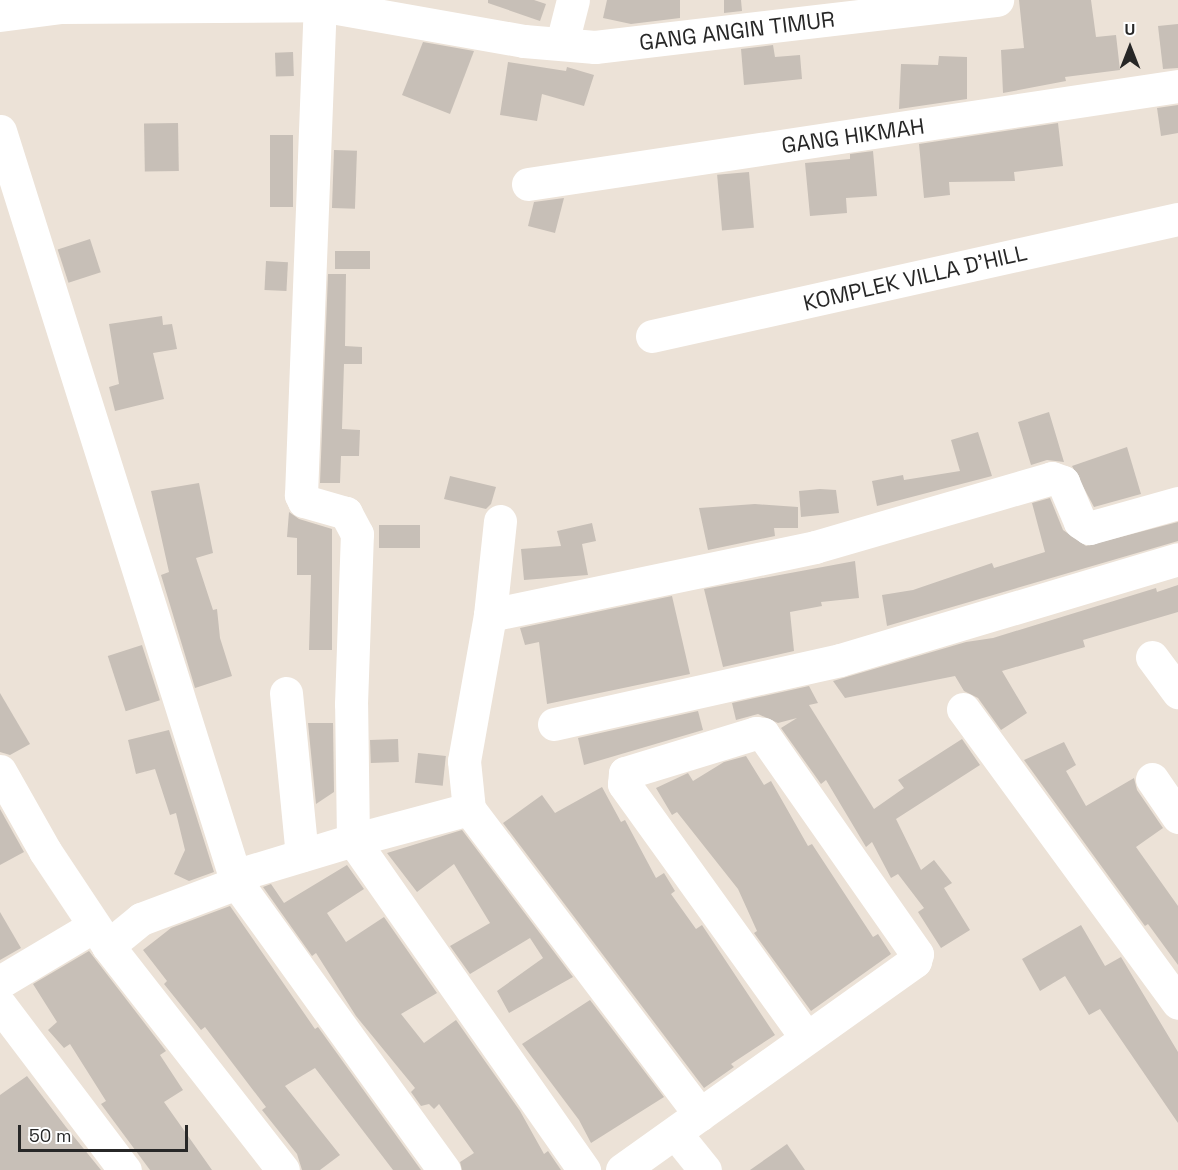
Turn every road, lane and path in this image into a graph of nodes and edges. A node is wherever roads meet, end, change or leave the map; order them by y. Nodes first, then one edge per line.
1 (573, 0) edge
2 (997, 0) edge
3 (320, 2) edge
4 (442, 13) edge
5 (0, 15) edge
6 (562, 43) junction
7 (1178, 86) edge
8 (0, 131) edge
9 (528, 184) dead end
10 (1178, 219) edge
11 (652, 336) dead end
12 (1178, 503) edge
13 (500, 521) dead end
14 (1178, 559) edge
15 (490, 615) junction
16 (1152, 657) dead end
17 (1178, 692) edge
18 (286, 693) dead end
19 (963, 709) dead end
20 (554, 724) dead end
21 (0, 771) edge
22 (1152, 779) dead end
23 (469, 809) junction
24 (1178, 817) edge
25 (353, 840) junction
26 (302, 855) junction
27 (235, 879) junction
28 (101, 936) junction
29 (0, 982) edge
30 (1178, 1003) edge
31 (0, 1005) edge
32 (806, 1037) junction
33 (688, 1124) junction
34 (125, 1170) edge
35 (283, 1170) edge
36 (444, 1170) edge
37 (584, 1170) edge
38 (622, 1170) edge
39 (705, 1170) edge

1 - 6 street
2 - 6 street, GANG ANGIN TIMUR
3 - 4 street, GANG ANGIN TIMUR
3 - 5 street, GANG ANGIN TIMUR
3 - 25 street
4 - 6 street, GANG ANGIN TIMUR
7 - 9 street, GANG HIKMAH
8 - 27 street
10 - 11 street, KOMPLEK VILLA D'HILL
12 - 15 street
13 - 15 street
14 - 20 street
15 - 23 street
16 - 17 street
18 - 26 street
19 - 30 street
21 - 28 street
22 - 24 street
23 - 25 street
23 - 33 street
25 - 26 street
25 - 37 street
26 - 27 street
27 - 28 street
27 - 36 street
28 - 29 street
28 - 35 street
31 - 34 street
32 - 32 street
32 - 33 street
33 - 38 street
33 - 39 street

